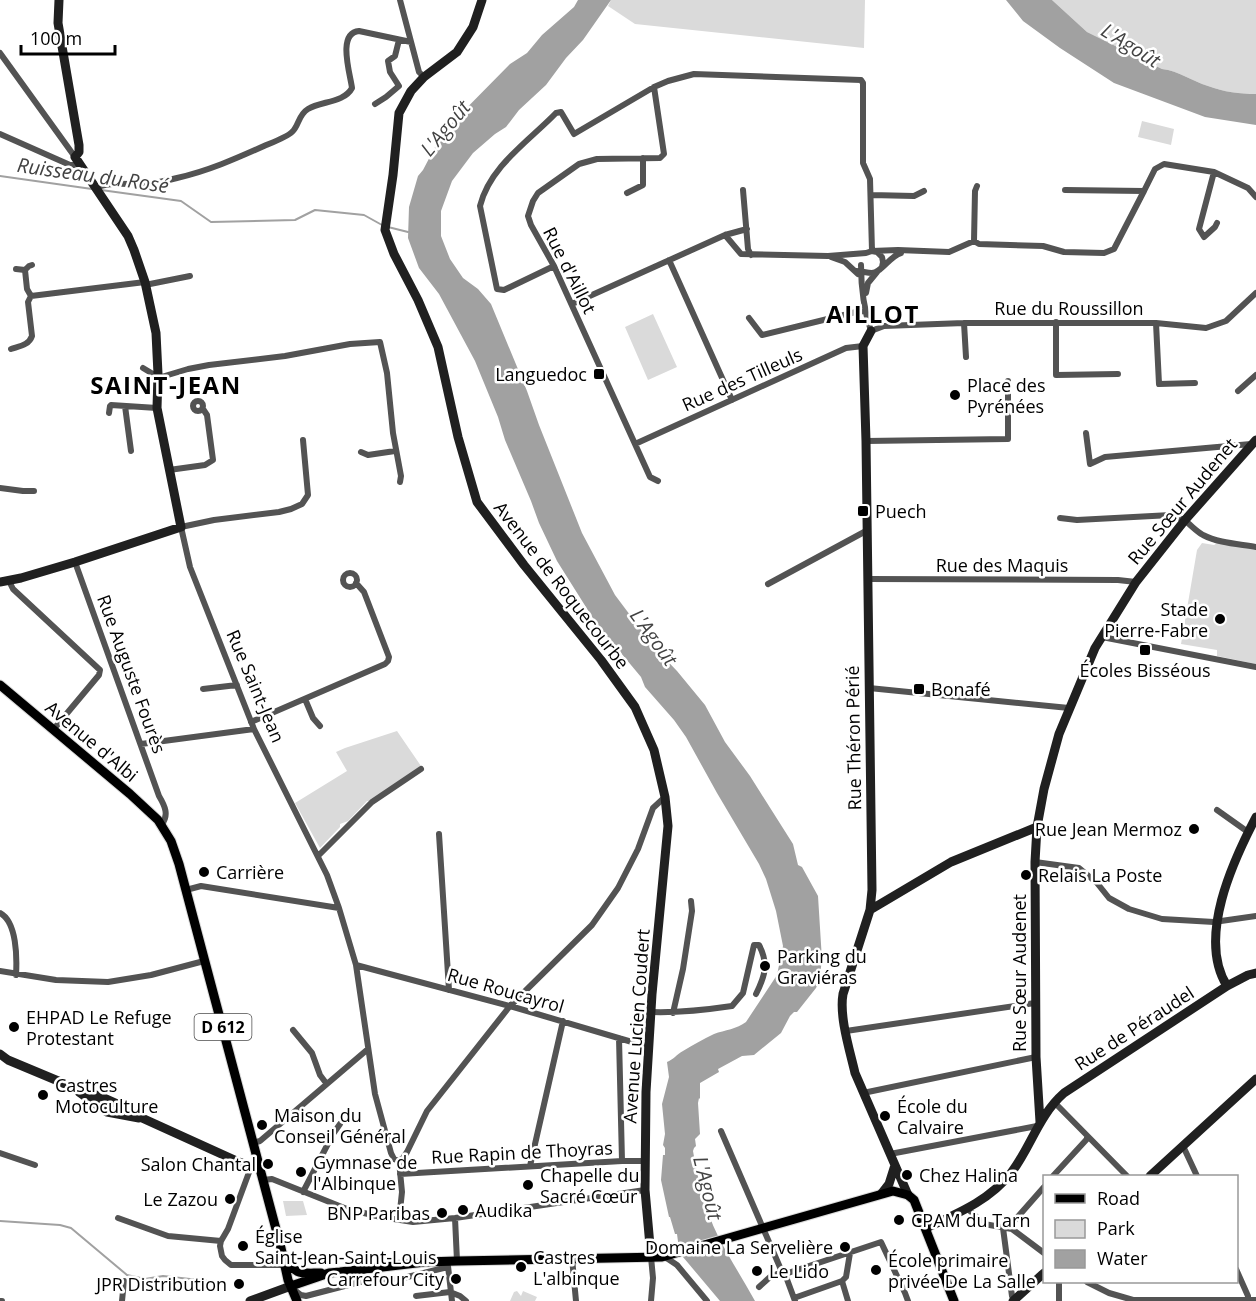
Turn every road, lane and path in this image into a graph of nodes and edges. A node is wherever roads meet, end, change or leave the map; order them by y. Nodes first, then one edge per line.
1 (59, 0) edge
2 (400, 0) edge
3 (482, 0) edge
4 (399, 40) junction
5 (411, 42) junction
6 (0, 53) edge
7 (424, 77) junction
8 (399, 86) junction
9 (654, 87) junction
10 (411, 91) junction
11 (375, 104) dead end
12 (0, 134) edge
13 (643, 158) junction
14 (78, 161) junction
15 (1214, 172) junction
16 (977, 186) dead end
17 (95, 187) junction
18 (743, 190) dead end
19 (1065, 190) dead end
20 (924, 191) dead end
21 (1144, 191) junction
22 (627, 193) dead end
23 (871, 195) junction
24 (1256, 197) edge
25 (1217, 223) dead end
26 (747, 229) junction
27 (725, 235) junction
28 (974, 241) junction
29 (908, 251) junction
30 (869, 252) junction
31 (751, 255) junction
32 (828, 256) junction
33 (669, 260) junction
34 (32, 265) dead end
35 (554, 266) junction
36 (16, 269) dead end
37 (879, 269) junction
38 (25, 270) junction
39 (862, 270) junction
40 (190, 276) dead end
41 (145, 283) junction
42 (1256, 293) edge
43 (31, 296) junction
44 (864, 299) junction
45 (572, 304) junction
46 (865, 311) junction
47 (749, 318) dead end
48 (1056, 322) junction
49 (964, 323) junction
50 (1156, 323) junction
51 (871, 331) junction
52 (863, 346) junction
53 (11, 349) dead end
54 (966, 357) dead end
55 (143, 368) dead end
56 (1118, 374) dead end
57 (1256, 375) edge
58 (158, 376) junction
59 (1008, 381) dead end
60 (1195, 383) dead end
61 (1238, 391) dead end
62 (732, 400) junction
63 (125, 406) junction
64 (157, 408) junction
65 (203, 409) dead end
66 (110, 413) dead end
67 (628, 428) junction
68 (1086, 433) dead end
69 (649, 438) junction
70 (303, 440) dead end
71 (866, 441) junction
72 (1254, 442) edge
73 (635, 444) junction
74 (131, 451) dead end
75 (395, 451) junction
76 (361, 452) dead end
77 (169, 470) junction
78 (658, 481) dead end
79 (400, 482) dead end
80 (0, 488) edge
81 (34, 491) dead end
82 (1060, 518) dead end
83 (1185, 520) junction
84 (181, 527) junction
85 (866, 531) junction
86 (1256, 547) edge
87 (75, 562) junction
88 (868, 579) junction
89 (4, 581) edge
90 (1136, 582) junction
91 (356, 583) dead end
92 (768, 584) dead end
93 (1102, 637) junction
94 (1256, 667) edge
95 (0, 685) edge
96 (237, 685) junction
97 (869, 688) junction
98 (203, 689) dead end
99 (305, 699) junction
100 (1069, 708) junction
101 (252, 725) junction
102 (320, 726) dead end
103 (53, 730) junction
104 (141, 744) junction
105 (421, 769) dead end
106 (159, 796) junction
107 (665, 797) junction
108 (1217, 810) dead end
109 (153, 815) junction
110 (1256, 817) edge
111 (162, 824) junction
112 (1038, 827) junction
113 (1248, 832) junction
114 (1024, 833) junction
115 (439, 834) dead end
116 (1036, 839) junction
117 (318, 856) junction
118 (1035, 862) junction
119 (186, 890) junction
120 (691, 901) dead end
121 (339, 908) junction
122 (870, 910) junction
123 (0, 913) edge
124 (1256, 916) edge
125 (1218, 922) junction
126 (204, 961) junction
127 (356, 965) junction
128 (0, 971) edge
129 (1256, 973) edge
130 (16, 975) junction
131 (1227, 986) junction
132 (449, 990) junction
133 (756, 994) dead end
134 (1035, 1003) junction
135 (510, 1006) junction
136 (651, 1012) junction
137 (673, 1013) junction
138 (563, 1021) junction
139 (293, 1030) dead end
140 (846, 1031) junction
141 (619, 1038) junction
142 (649, 1047) junction
143 (368, 1049) junction
144 (3, 1057) edge
145 (1036, 1057) junction
146 (1256, 1079) edge
147 (326, 1083) junction
148 (863, 1093) junction
149 (1055, 1103) junction
150 (340, 1124) dead end
151 (1038, 1124) junction
152 (722, 1131) dead end
153 (1087, 1136) junction
154 (253, 1143) junction
155 (1183, 1146) junction
156 (0, 1153) edge
157 (891, 1155) junction
158 (399, 1161) junction
159 (622, 1161) junction
160 (645, 1161) junction
161 (35, 1165) dead end
162 (895, 1165) junction
163 (255, 1166) junction
164 (530, 1166) junction
165 (400, 1174) junction
166 (1054, 1175) edge
167 (1126, 1175) edge
168 (1151, 1175) edge
169 (1197, 1175) edge
170 (263, 1180) junction
171 (1043, 1188) edge
172 (645, 1190) junction
173 (303, 1192) junction
174 (882, 1193) junction
175 (908, 1195) junction
176 (968, 1209) junction
177 (118, 1218) dead end
178 (454, 1218) junction
179 (402, 1221) junction
180 (763, 1228) junction
181 (926, 1228) junction
182 (1006, 1228) junction
183 (221, 1241) junction
184 (281, 1248) junction
185 (1043, 1252) edge
186 (850, 1253) junction
187 (651, 1257) junction
188 (665, 1257) junction
189 (572, 1258) junction
190 (451, 1263) junction
191 (284, 1265) junction
192 (784, 1273) junction
193 (329, 1274) junction
194 (1043, 1274) edge
195 (1238, 1274) edge
196 (124, 1281) dead end
197 (842, 1281) junction
198 (1059, 1283) edge
199 (1091, 1283) edge
200 (291, 1286) junction
201 (759, 1287) dead end
202 (450, 1292) junction
203 (416, 1296) dead end
204 (303, 1299) edge
205 (795, 1299) edge
206 (1014, 1300) edge
207 (1248, 1300) edge
208 (1256, 1300) edge
209 (122, 1301) edge
210 (250, 1301) edge
211 (452, 1301) edge
212 (466, 1301) edge
213 (576, 1301) edge
214 (651, 1301) edge
215 (707, 1301) edge
216 (848, 1301) edge
217 (908, 1301) edge
218 (954, 1301) edge
219 (1059, 1301) edge

1 - 14 street
2 - 5 street
3 - 7 street, Avenue de Roquecourbe
4 - 5 street
4 - 8 street
4 - 17 street
5 - 7 street
6 - 14 street
7 - 10 street, Avenue de Roquecourbe
8 - 10 street
8 - 11 street
9 - 13 street, Rue d'Aillot
9 - 23 street
9 - 35 street
10 - 107 street, Avenue de Roquecourbe
12 - 14 street
13 - 22 street
13 - 35 street, Rue d'Aillot
14 - 17 street, Rue Saint-Jean
15 - 21 street
15 - 24 street
15 - 25 street
16 - 28 street
17 - 41 street, Rue Saint-Jean
18 - 26 street
19 - 21 street
20 - 23 street
21 - 28 street
23 - 30 street
26 - 27 street
26 - 31 street
27 - 31 street
27 - 33 street
28 - 29 street
29 - 30 street
29 - 37 street
30 - 32 street
30 - 37 street
30 - 39 street
31 - 32 street
32 - 39 street
33 - 45 street
33 - 62 street
34 - 38 street
35 - 45 street, Rue d'Aillot
36 - 38 street
37 - 39 street
37 - 44 street
38 - 43 street
39 - 44 street
40 - 41 street
41 - 43 street
41 - 58 street, Rue Saint-Jean
42 - 50 street, Rue du Roussillon
43 - 53 street
44 - 46 street
45 - 67 street, Rue d'Aillot
46 - 47 street
46 - 51 street
48 - 49 street, Rue du Roussillon
48 - 50 street, Rue du Roussillon
48 - 56 street
49 - 51 street, Rue du Roussillon
49 - 54 street
50 - 60 street
51 - 52 street, Rue Théron Périé
52 - 62 street, Rue des Tilleuls
52 - 71 street, Rue Théron Périé
55 - 58 street
57 - 61 street
58 - 64 street, Rue Saint-Jean
58 - 75 street
59 - 71 street
62 - 69 street, Rue des Tilleuls
63 - 64 street
63 - 66 street
63 - 74 street
64 - 77 street, Rue Saint-Jean
65 - 77 street
67 - 69 street
67 - 73 street, Rue d'Aillot
68 - 72 street
69 - 73 street, Rue des Tilleuls
70 - 84 street
71 - 85 street, Rue Théron Périé
72 - 83 street, Rue Sœur Audenet
73 - 78 street, Rue d'Aillot
75 - 76 street
75 - 79 street
77 - 84 street, Rue Saint-Jean
80 - 81 street
82 - 83 street
83 - 86 street
83 - 90 street, Rue Sœur Audenet
84 - 87 street
84 - 96 street, Rue Saint-Jean
85 - 88 street, Rue Théron Périé
85 - 92 street
87 - 89 street
87 - 104 street, Rue Auguste Fourès
88 - 90 street, Rue des Maquis
88 - 97 street, Rue Théron Périé
89 - 103 street
90 - 93 street, Rue Sœur Audenet
91 - 99 street
93 - 94 street
93 - 100 street, Rue Sœur Audenet
95 - 103 main road, Avenue d'Albi / D 612
96 - 98 street
96 - 101 street, Rue Saint-Jean
97 - 100 street
97 - 122 street, Rue Théron Périé
99 - 101 street
99 - 102 street
100 - 112 street, Rue Sœur Audenet
101 - 104 street
101 - 117 street, Rue Saint-Jean
103 - 109 main road, Avenue d'Albi / D 612
104 - 106 street, Rue Auguste Fourès
105 - 117 street
106 - 109 street
106 - 111 street, Rue Auguste Fourès
107 - 135 street
107 - 136 street, Avenue Lucien Coudert
108 - 113 street
109 - 111 main road, Avenue d'Albi / D 612
110 - 113 street
111 - 119 main road, D 612
112 - 114 street
112 - 116 street, Rue Sœur Audenet
113 - 125 street
114 - 116 street
114 - 122 street
115 - 132 street
116 - 118 street, Rue Sœur Audenet
117 - 121 street, Rue Saint-Jean
118 - 125 street
118 - 134 street, Rue Sœur Audenet
119 - 121 street
119 - 126 main road, D 612
120 - 137 street
121 - 127 street, Rue Saint-Jean
122 - 140 street, Rue Théron Périé
123 - 130 street
124 - 125 street
125 - 131 street
126 - 130 street
126 - 154 main road, D 612
127 - 132 street, Rue Roucayrol
127 - 143 street, Rue Saint-Jean
128 - 130 street
129 - 131 street, Rue de Péraudel
131 - 149 street, Rue de Péraudel
132 - 135 street, Rue Roucayrol
133 - 137 street
134 - 140 street
134 - 145 street, Rue Sœur Audenet
135 - 138 street, Rue Roucayrol
135 - 158 street
136 - 137 street
136 - 142 street, Avenue Lucien Coudert
138 - 141 street, Rue Roucayrol
138 - 164 street
139 - 147 street
140 - 148 street, Rue Théron Périé
141 - 142 street, Rue Roucayrol
141 - 159 street
142 - 160 street, Avenue Lucien Coudert
143 - 147 street
143 - 158 street, Rue Saint-Jean
144 - 163 street
145 - 148 street
145 - 151 street, Rue Sœur Audenet
146 - 155 street
147 - 154 street
148 - 157 street, Rue Théron Périé
149 - 151 street, Rue de Péraudel
149 - 153 street
150 - 173 street
151 - 157 street
151 - 176 street
152 - 180 street
153 - 166 street
153 - 167 street
154 - 163 main road, D 612
155 - 168 street
155 - 169 street
156 - 161 street
157 - 162 street, Rue Théron Périé
158 - 165 street, Rue Saint-Jean
159 - 160 street, Rue Rapin de Thoyras
159 - 164 street, Rue Rapin de Thoyras
160 - 172 street, Avenue Lucien Coudert
162 - 174 street
162 - 175 street, Rue Théron Périé
163 - 170 main road, D 612
163 - 183 street
164 - 165 street, Rue Rapin de Thoyras
165 - 179 street, Rue Saint-Jean
170 - 173 street
170 - 184 main road, D 612
171 - 182 street
172 - 178 street
172 - 187 street, Avenue Lucien Coudert
173 - 179 street
174 - 175 main road
174 - 180 main road
175 - 181 main road
176 - 181 street
176 - 182 street
177 - 183 street
178 - 179 street
178 - 190 street
180 - 188 main road
180 - 192 street
181 - 218 main road
182 - 185 street
182 - 206 street
183 - 191 street
184 - 191 main road, D 612
184 - 193 main road
186 - 192 street
186 - 197 street
186 - 217 street
187 - 188 main road
187 - 189 main road
187 - 214 street
188 - 215 street
189 - 190 main road
189 - 213 street
190 - 193 main road
190 - 202 street
190 - 204 street
191 - 200 main road, D 612
192 - 201 street
192 - 205 street
193 - 200 main road
194 - 206 street
195 - 207 street
196 - 209 street
197 - 205 street
197 - 216 street
198 - 219 street
199 - 207 street
200 - 204 main road, D 612
200 - 210 street
202 - 203 street
202 - 211 street
202 - 212 street
207 - 208 street

